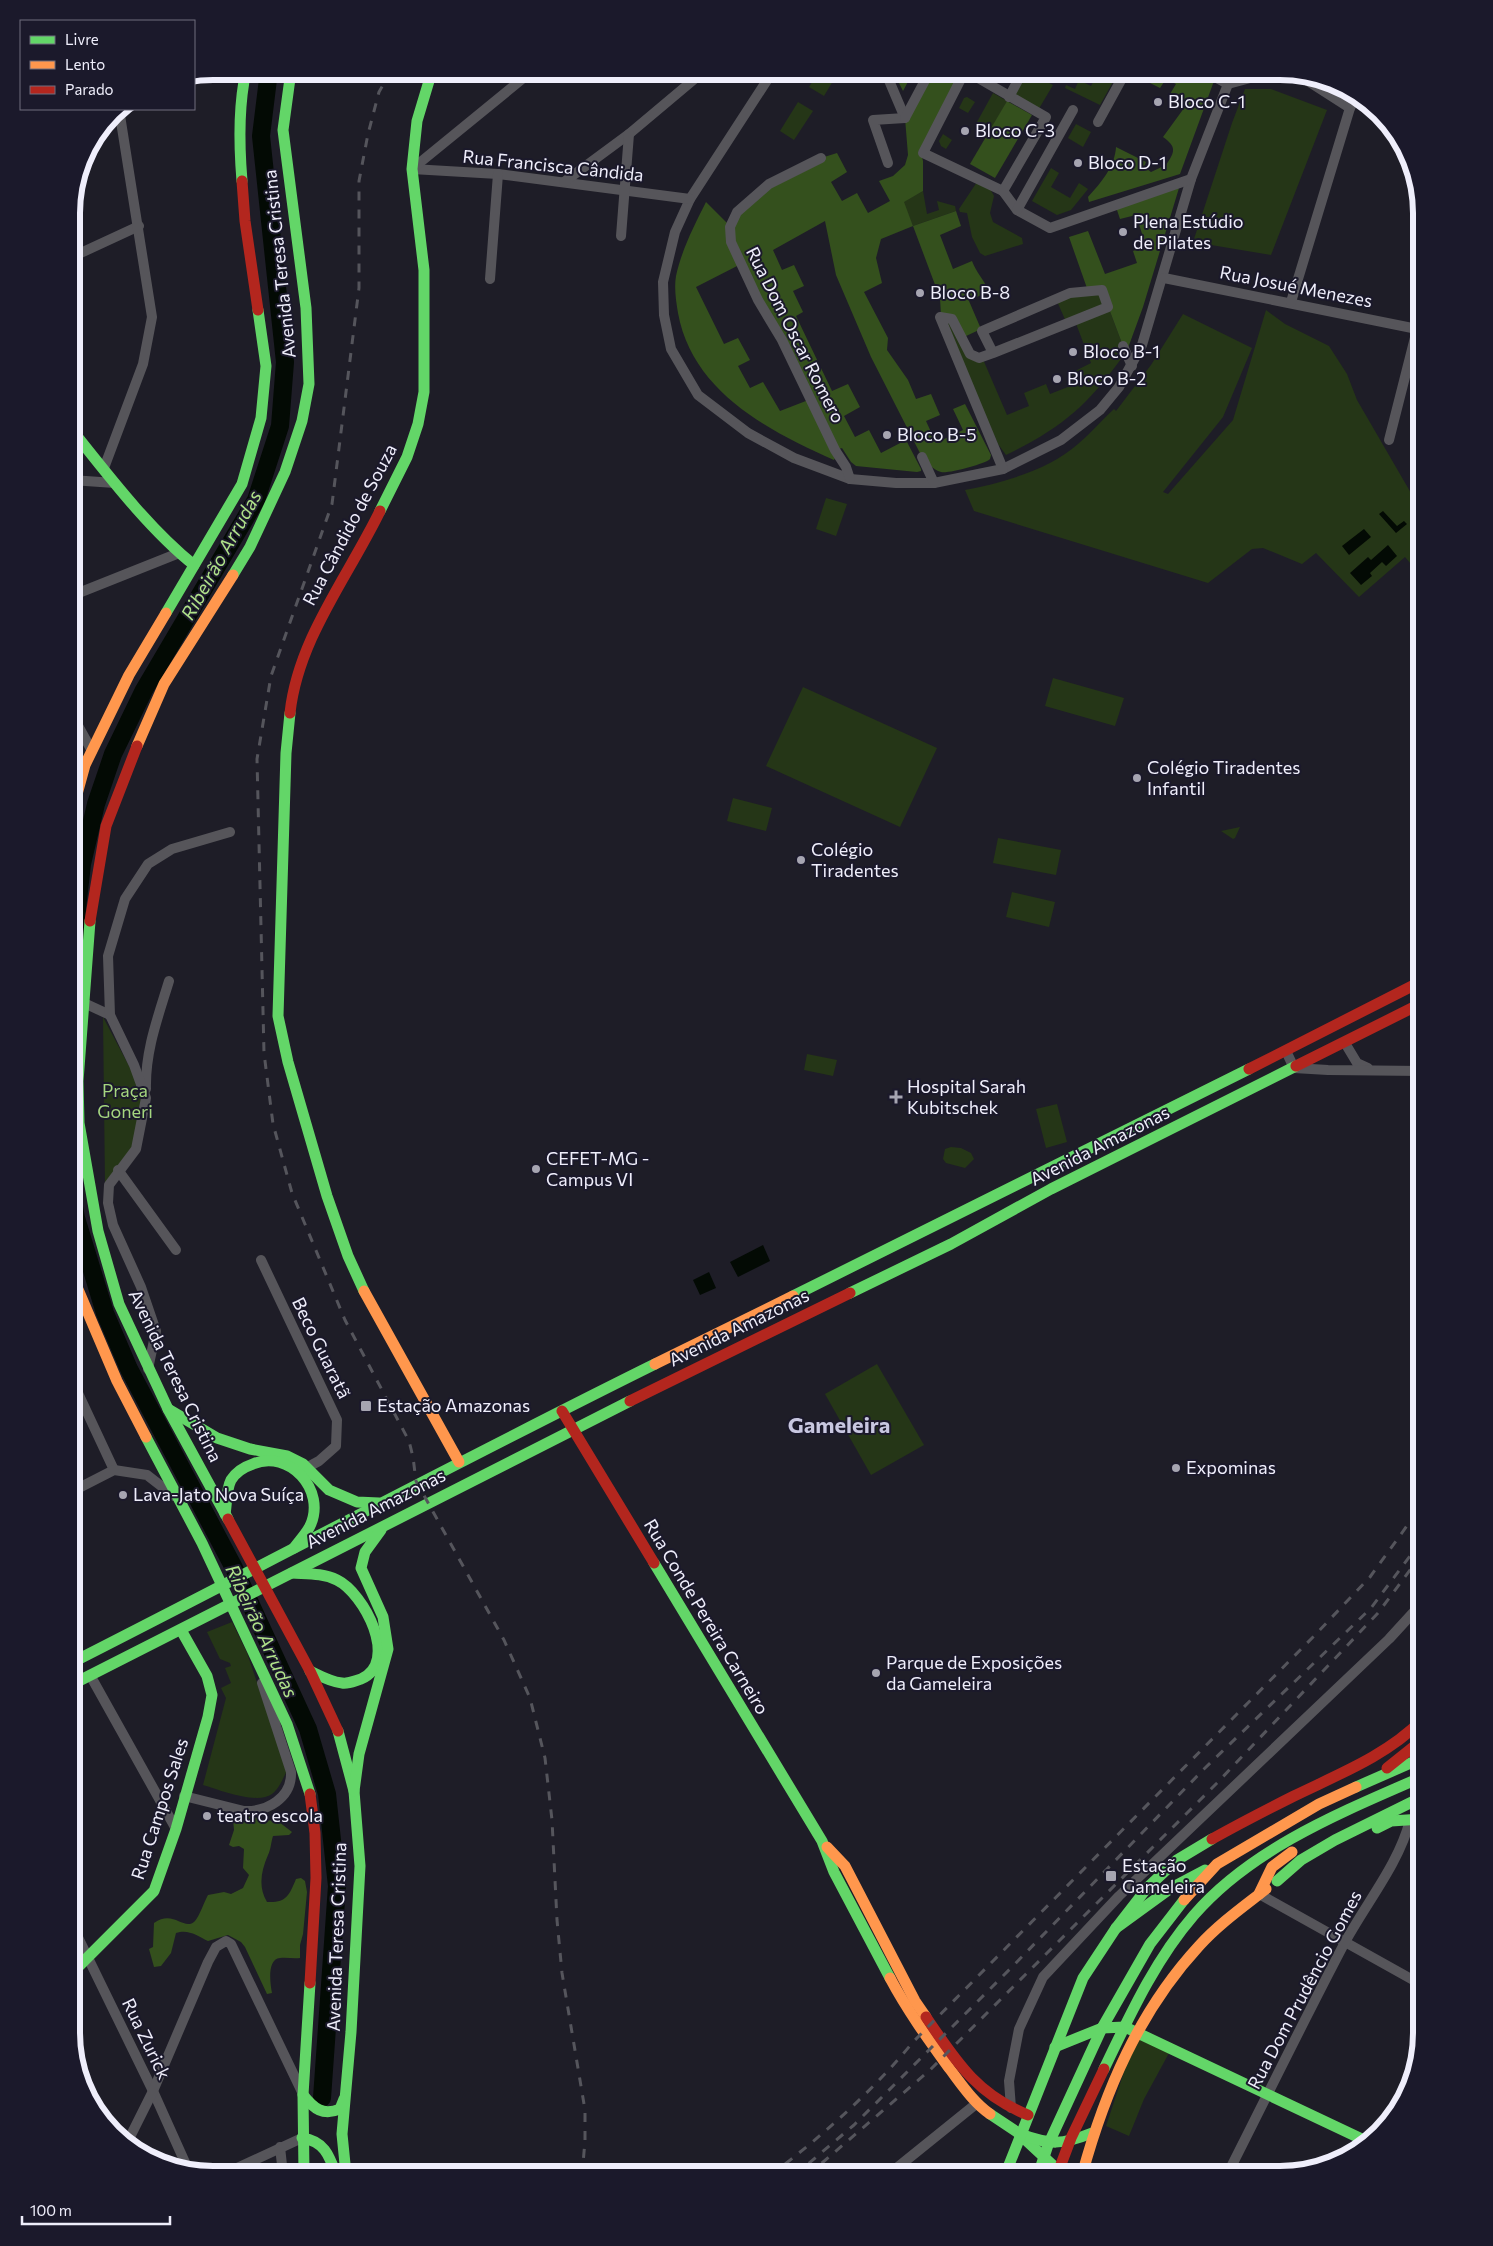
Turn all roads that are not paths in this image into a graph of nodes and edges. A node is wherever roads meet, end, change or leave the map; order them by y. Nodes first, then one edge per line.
1 (244, 80) edge
2 (290, 80) edge
3 (429, 80) edge
4 (521, 80) edge
5 (693, 80) edge
6 (767, 80) edge
7 (889, 80) edge
8 (926, 80) edge
9 (961, 80) edge
10 (979, 80) edge
11 (1019, 80) edge
12 (1122, 80) edge
13 (1221, 80) edge
14 (1243, 80) edge
15 (1228, 84) junction
16 (1314, 85) edge
17 (1009, 97) junction
18 (1353, 102) edge
19 (1350, 108) junction
20 (1073, 110) dead end
21 (121, 117) edge
22 (905, 118) junction
23 (1098, 122) dead end
24 (629, 134) junction
25 (820, 158) dead end
26 (888, 163) dead end
27 (412, 168) junction
28 (498, 174) junction
29 (1191, 178) junction
30 (564, 182) junction
31 (624, 190) junction
32 (1003, 191) junction
33 (690, 199) junction
34 (1017, 210) junction
35 (139, 226) junction
36 (621, 236) dead end
37 (80, 253) edge
38 (1164, 278) junction
39 (490, 279) dead end
40 (1291, 302) junction
41 (1413, 328) edge
42 (1123, 346) dead end
43 (1413, 351) edge
44 (993, 353) junction
45 (1132, 366) junction
46 (80, 440) edge
47 (1389, 440) dead end
48 (922, 457) dead end
49 (104, 468) junction
50 (1003, 469) junction
51 (850, 479) junction
52 (80, 481) edge
53 (115, 483) junction
54 (934, 483) junction
55 (178, 553) junction
56 (194, 564) junction
57 (80, 593) edge
58 (80, 728) edge
59 (92, 751) junction
60 (85, 765) junction
61 (80, 768) edge
62 (80, 785) edge
63 (230, 832) dead end
64 (169, 980) dead end
65 (1413, 986) edge
66 (84, 1003) junction
67 (1413, 1008) edge
68 (110, 1015) junction
69 (1345, 1043) junction
70 (1286, 1051) junction
71 (80, 1055) edge
72 (1294, 1068) junction
73 (1374, 1070) junction
74 (1413, 1071) edge
75 (146, 1098) junction
76 (80, 1129) edge
77 (118, 1170) junction
78 (176, 1250) dead end
79 (261, 1260) dead end
80 (80, 1294) edge
81 (148, 1369) junction
82 (80, 1397) edge
83 (168, 1409) junction
84 (562, 1411) junction
85 (573, 1429) junction
86 (459, 1462) junction
87 (306, 1468) junction
88 (114, 1470) junction
89 (80, 1487) edge
90 (451, 1491) junction
91 (383, 1501) junction
92 (182, 1504) junction
93 (225, 1514) junction
94 (392, 1521) junction
95 (291, 1551) junction
96 (287, 1574) junction
97 (1413, 1613) edge
98 (181, 1630) junction
99 (250, 1649) junction
100 (80, 1658) edge
101 (310, 1671) junction
102 (90, 1675) junction
103 (80, 1680) edge
104 (1413, 1729) edge
105 (1413, 1747) edge
106 (1413, 1762) edge
107 (1413, 1781) edge
108 (1370, 1782) junction
109 (1413, 1788) edge
110 (354, 1792) junction
111 (184, 1796) junction
112 (1378, 1796) junction
113 (1413, 1801) edge
114 (1410, 1820) junction
115 (1413, 1820) edge
116 (1321, 1824) junction
117 (176, 1830) junction
118 (822, 1841) junction
119 (1217, 1864) junction
120 (1277, 1882) junction
121 (1259, 1894) junction
122 (1116, 1928) junction
123 (80, 1942) edge
124 (1345, 1943) junction
125 (88, 1959) junction
126 (80, 1966) edge
127 (1413, 1980) edge
128 (1124, 2027) junction
129 (1102, 2028) junction
130 (1137, 2032) junction
131 (1056, 2047) junction
132 (153, 2091) junction
133 (303, 2095) junction
134 (1268, 2095) junction
135 (345, 2096) junction
136 (976, 2104) junction
137 (1011, 2108) junction
138 (1028, 2115) junction
139 (1092, 2133) junction
140 (1020, 2134) junction
141 (130, 2137) edge
142 (302, 2138) junction
143 (1360, 2138) edge
144 (1069, 2143) junction
145 (1048, 2145) junction
146 (280, 2147) junction
147 (303, 2154) junction
148 (329, 2157) junction
149 (1044, 2157) junction
150 (185, 2162) edge
151 (241, 2166) edge
152 (282, 2166) edge
153 (304, 2166) edge
154 (333, 2166) edge
155 (345, 2166) edge
156 (899, 2166) edge
157 (1008, 2166) edge
158 (1041, 2166) edge
159 (1054, 2166) edge
160 (1063, 2166) edge
161 (1084, 2166) edge
162 (1232, 2166) edge

1 - 56 main road, Avenida Teresa Cristina
2 - 66 main road, Avenida Teresa Cristina
3 - 27 main road, Rua Cândido de Souza
4 - 27 street
5 - 24 street
6 - 33 street
7 - 22 street
8 - 22 street
9 - 32 street
10 - 17 street
11 - 17 street
12 - 23 street
13 - 15 street
14 - 15 street
15 - 29 street
16 - 19 street
17 - 32 street
18 - 19 street
19 - 40 street
20 - 34 street
21 - 35 street
22 - 26 street
24 - 30 street
24 - 31 street
25 - 51 street, Rua Dom Oscar Romero
27 - 28 street, Rua Francisca Cândida
27 - 86 main road, Rua Cândido de Souza
28 - 30 street, Rua Francisca Cândida
28 - 39 street
29 - 34 street
29 - 38 street
30 - 31 street, Rua Francisca Cândida
31 - 33 street, Rua Francisca Cândida
31 - 36 street
32 - 34 street
33 - 51 street
35 - 37 street
35 - 49 street
38 - 40 street, Rua Josué Menezes
38 - 45 street
40 - 41 street, Rua Josué Menezes
42 - 45 street
43 - 47 street
44 - 44 street
44 - 50 street
45 - 50 street
46 - 49 main road
48 - 54 street
49 - 53 main road
50 - 54 street
51 - 54 street
52 - 53 street
53 - 55 main road
55 - 56 main road
55 - 57 street
56 - 59 main road, Avenida Teresa Cristina
58 - 59 street
59 - 60 main road, Avenida Teresa Cristina
60 - 61 street
60 - 62 main road, Avenida Teresa Cristina
63 - 68 street
64 - 75 street
65 - 70 main road, Avenida Amazonas
66 - 68 street
66 - 71 main road, Avenida Teresa Cristina
67 - 69 main road, Avenida Amazonas
68 - 75 street
69 - 72 main road, Avenida Amazonas
69 - 73 street
70 - 72 street
70 - 84 main road, Avenida Amazonas
72 - 73 street
72 - 85 main road, Avenida Amazonas
73 - 74 street
75 - 77 street
76 - 81 main road, Avenida Teresa Cristina
77 - 78 street
77 - 81 street
79 - 87 street, Beco Guaratã
80 - 92 main road, Avenida Teresa Cristina
81 - 83 main road, Avenida Teresa Cristina
82 - 88 street
83 - 87 main road
83 - 93 main road, Avenida Teresa Cristina
84 - 85 main road, Rua Conde Pereira Carneiro
84 - 86 main road, Avenida Amazonas
85 - 90 main road, Avenida Amazonas
85 - 118 main road, Rua Conde Pereira Carneiro
86 - 90 main road
86 - 91 main road, Avenida Amazonas
87 - 91 main road
88 - 89 street
88 - 92 street
90 - 94 main road, Avenida Amazonas
91 - 95 main road, Avenida Amazonas
92 - 99 main road, Avenida Teresa Cristina
93 - 95 main road
93 - 101 main road, Avenida Teresa Cristina
94 - 96 main road, Avenida Amazonas
94 - 110 main road
95 - 100 main road, Avenida Amazonas
96 - 98 main road, Avenida Amazonas
96 - 101 main road
97 - 137 street
98 - 102 main road, Avenida Amazonas
98 - 111 main road, Rua Campos Sales
99 - 111 street
99 - 133 main road, Avenida Teresa Cristina
101 - 110 main road, Avenida Teresa Cristina
102 - 103 main road, Avenida Amazonas
102 - 117 street
104 - 122 main road
105 - 108 main road
106 - 108 main road
107 - 112 main road
108 - 119 main road
109 - 112 main road
110 - 135 main road, Avenida Teresa Cristina
111 - 117 main road, Rua Campos Sales
112 - 116 main road
113 - 120 main road
114 - 115 main road
114 - 120 main road
114 - 124 street, Rua Dom Prudêncio Gomes
116 - 121 main road
116 - 128 main road
117 - 125 main road, Rua Campos Sales
118 - 136 main road, Rua Conde Pereira Carneiro
118 - 137 main road, Rua Conde Pereira Carneiro
119 - 122 main road
119 - 129 main road
120 - 121 main road
121 - 124 street
121 - 130 main road
122 - 131 main road
123 - 125 street, Rua Zurick
124 - 127 street
124 - 134 street, Rua Dom Prudêncio Gomes
125 - 126 main road, Rua Campos Sales
125 - 132 street, Rua Zurick
128 - 129 main road
128 - 130 main road
128 - 144 main road
129 - 131 main road
129 - 145 main road
130 - 134 main road
130 - 139 main road
131 - 138 main road
132 - 133 street
132 - 141 street
132 - 150 street, Rua Zurick
133 - 135 main road
133 - 142 main road, Avenida Teresa Cristina
134 - 143 main road
134 - 162 street, Rua Dom Prudêncio Gomes
135 - 155 main road, Avenida Teresa Cristina
136 - 140 main road, Rua Conde Pereira Carneiro
136 - 156 street
137 - 138 main road, Rua Conde Pereira Carneiro
138 - 140 main road
139 - 144 main road
139 - 161 main road
140 - 145 main road
140 - 149 main road, Rua Conde Pereira Carneiro
140 - 157 main road
142 - 146 street
142 - 147 main road, Avenida Teresa Cristina
142 - 148 main road
144 - 145 main road
144 - 160 main road
145 - 149 main road
146 - 151 street
146 - 152 street
147 - 148 main road
147 - 153 main road, Avenida Teresa Cristina
148 - 154 main road
149 - 158 main road
149 - 159 main road, Rua Conde Pereira Carneiro

